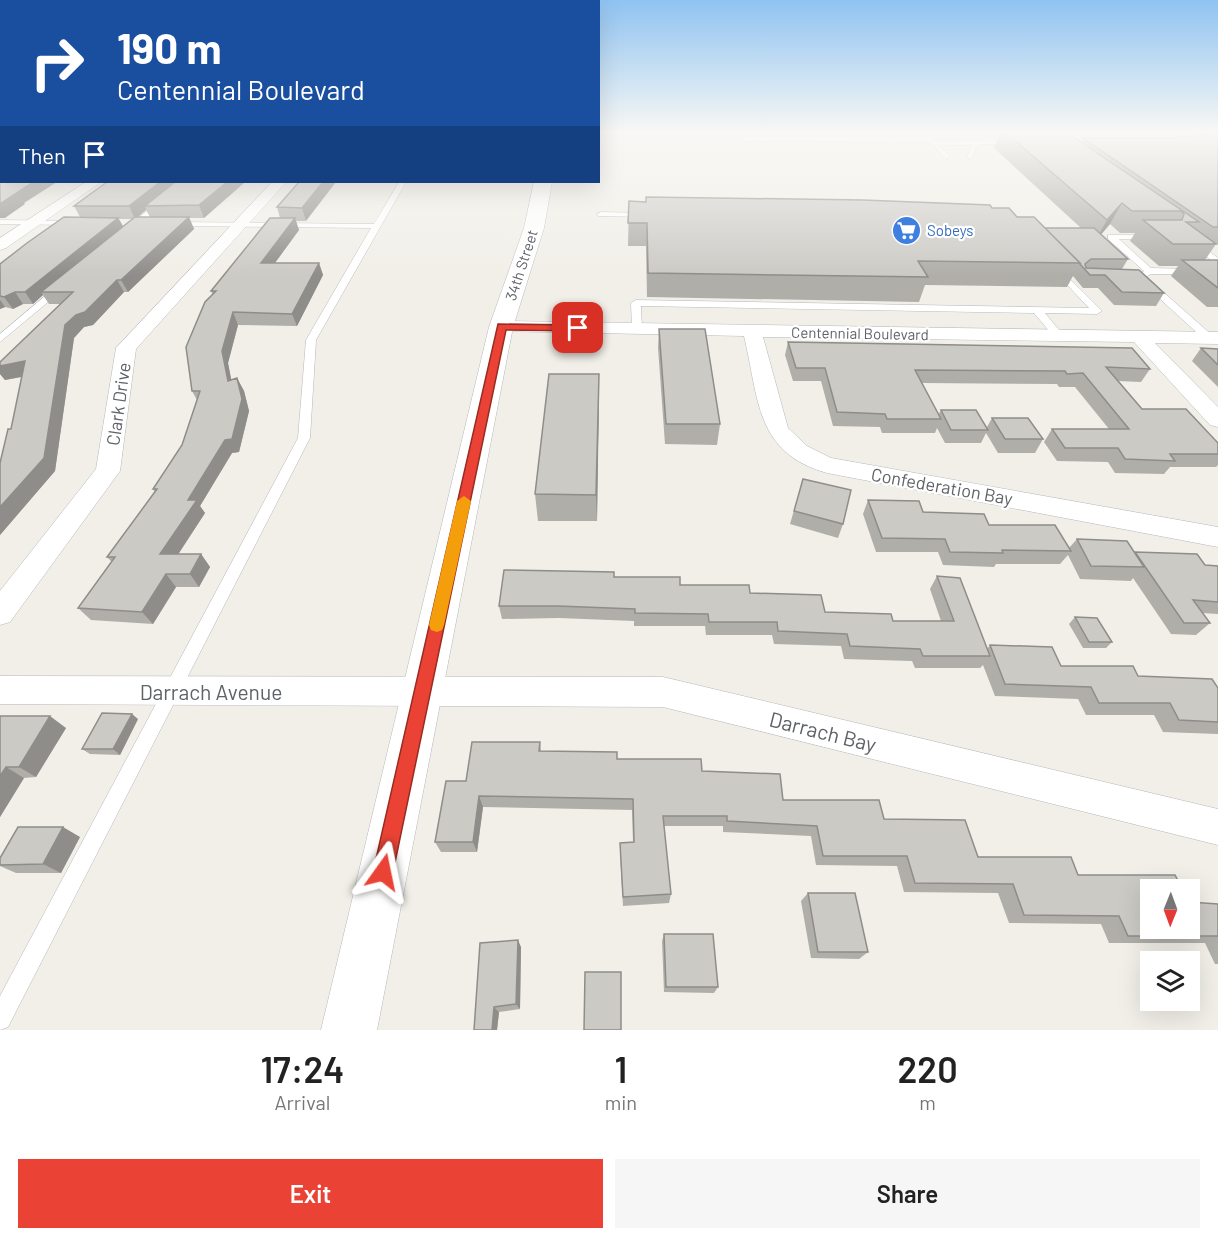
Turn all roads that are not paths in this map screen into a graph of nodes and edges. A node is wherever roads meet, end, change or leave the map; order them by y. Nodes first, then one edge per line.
1 (93, 183) edge
2 (186, 183) edge
3 (278, 183) edge
4 (401, 183) edge
5 (543, 183) edge
6 (513, 214) dead end
7 (536, 214) junction
8 (601, 214) dead end
9 (657, 215) edge
10 (0, 222) edge
11 (33, 223) junction
12 (79, 223) edge
13 (125, 224) edge
14 (136, 224) junction
15 (148, 224) edge
16 (159, 224) edge
17 (239, 225) junction
18 (376, 226) junction
19 (1155, 237) edge
20 (509, 238) dead end
21 (118, 239) edge
22 (1190, 241) edge
23 (0, 246) edge
24 (1048, 259) edge
25 (1218, 268) edge
26 (1206, 272) edge
27 (1145, 274) junction
28 (1130, 277) edge
29 (64, 285) edge
30 (1037, 309) junction
31 (503, 320) junction
32 (637, 329) junction
33 (752, 331) junction
34 (1059, 336) junction
35 (1139, 337) junction
36 (1214, 338) edge
37 (0, 339) edge
38 (1218, 420) edge
39 (1218, 537) edge
40 (0, 613) edge
41 (0, 690) edge
42 (171, 690) junction
43 (422, 692) junction
44 (1218, 827) edge
45 (0, 1018) edge
46 (349, 1030) edge

1 - 11 street
2 - 14 lane
3 - 17 street, Clark Drive
4 - 18 lane
5 - 7 street, 34th Street
6 - 7 street
7 - 31 street, 34th Street
8 - 9 lane
10 - 11 lane
11 - 12 lane
11 - 23 street
13 - 14 lane
14 - 15 lane
14 - 21 lane
16 - 17 lane
17 - 18 lane
17 - 40 street, Clark Drive
18 - 42 lane
19 - 27 lane
20 - 31 street, 34th Street
22 - 25 lane
24 - 30 lane
26 - 27 lane
27 - 28 lane
27 - 36 lane
29 - 37 lane
30 - 32 lane
30 - 34 lane
31 - 32 street, Centennial Boulevard
31 - 43 street, 34th Street
32 - 33 street, Centennial Boulevard
33 - 34 street, Centennial Boulevard
33 - 39 street, Confederation Bay
34 - 35 street, Centennial Boulevard
35 - 36 street, Centennial Boulevard
35 - 38 street
41 - 42 street, Darrach Avenue
42 - 43 street, Darrach Avenue
42 - 45 lane
43 - 44 street, Darrach Bay
43 - 46 street, 34th Street

